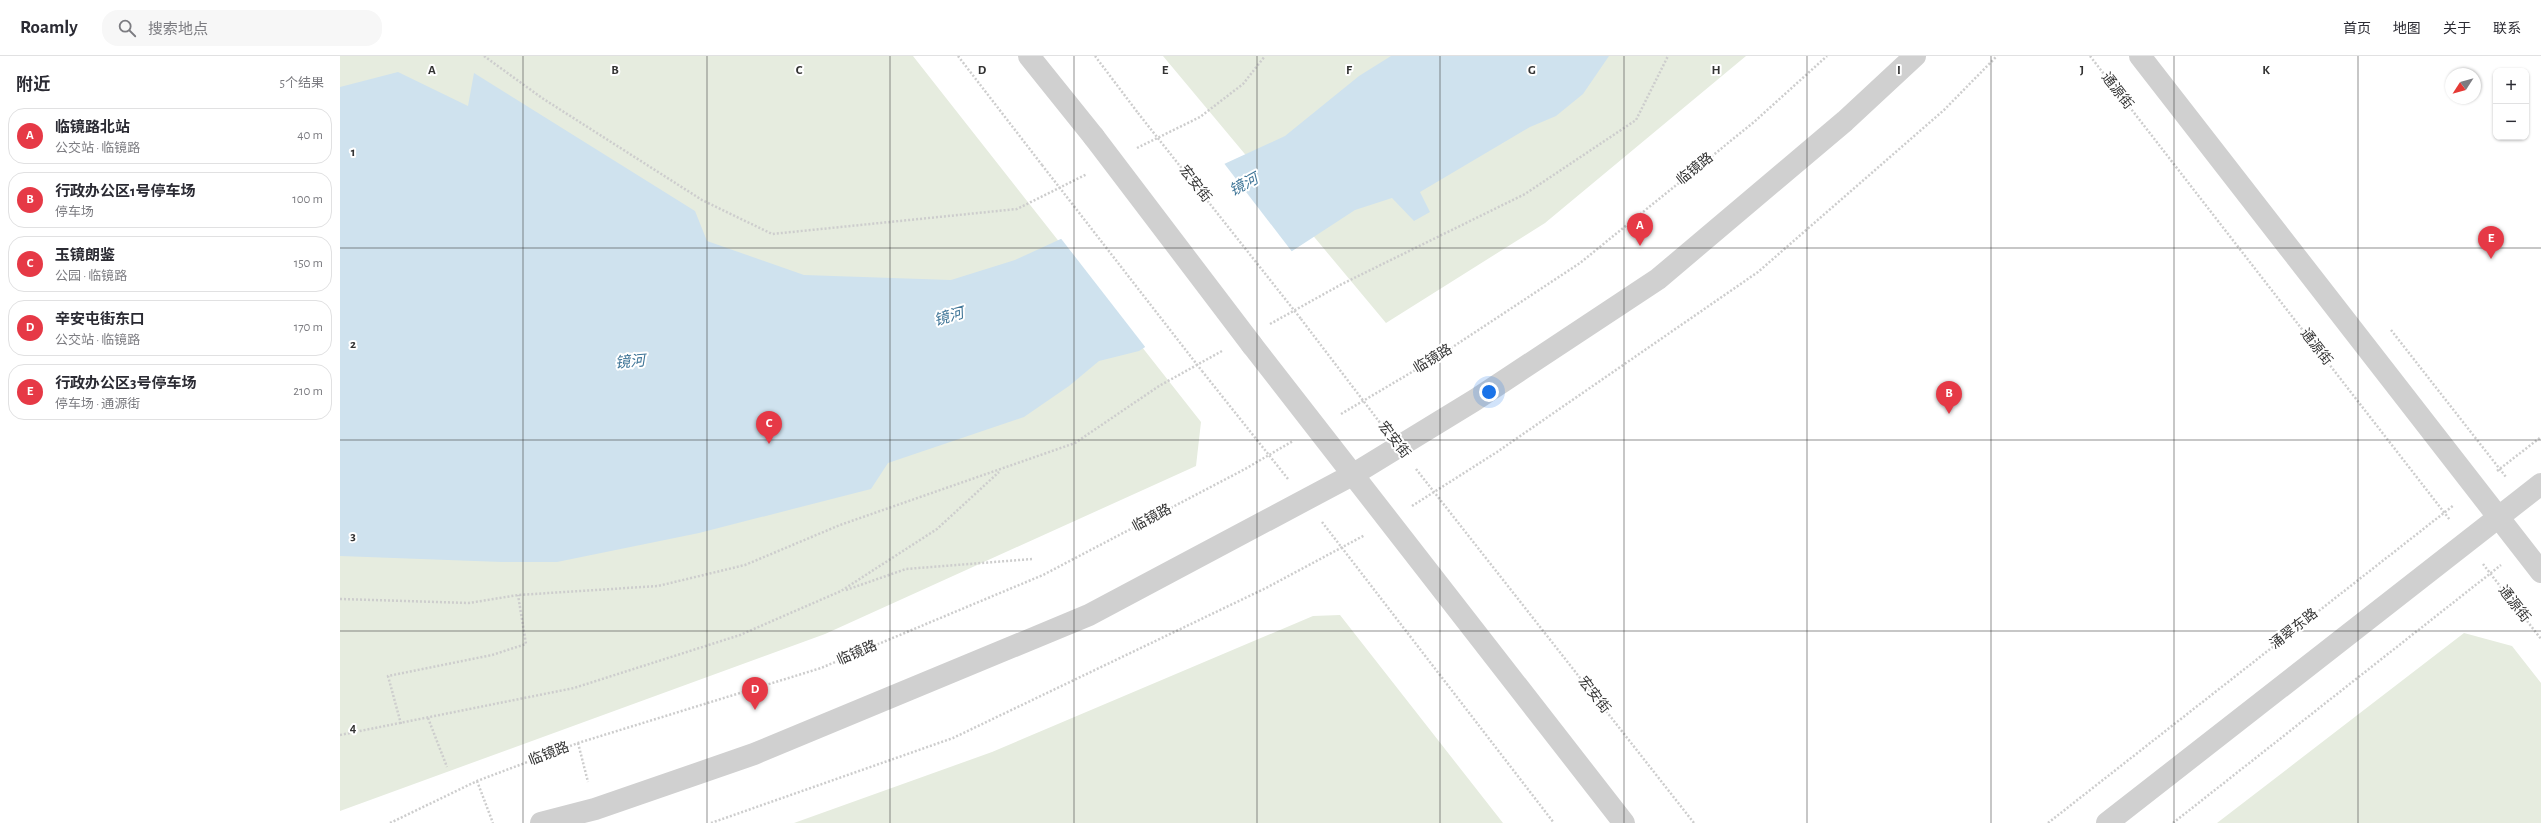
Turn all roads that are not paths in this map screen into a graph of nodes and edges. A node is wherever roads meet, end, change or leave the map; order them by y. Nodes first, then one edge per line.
1 (1029, 56) edge
2 (1915, 56) edge
3 (2140, 56) edge
4 (1354, 474) junction
5 (2541, 484) edge
6 (2499, 517) junction
7 (2541, 572) edge
8 (541, 823) edge
9 (1624, 823) edge
10 (2107, 823) edge

1 - 4 street, bridge
2 - 4 street
3 - 6 street
4 - 8 street
4 - 9 street
5 - 6 street
6 - 7 street
6 - 10 street

